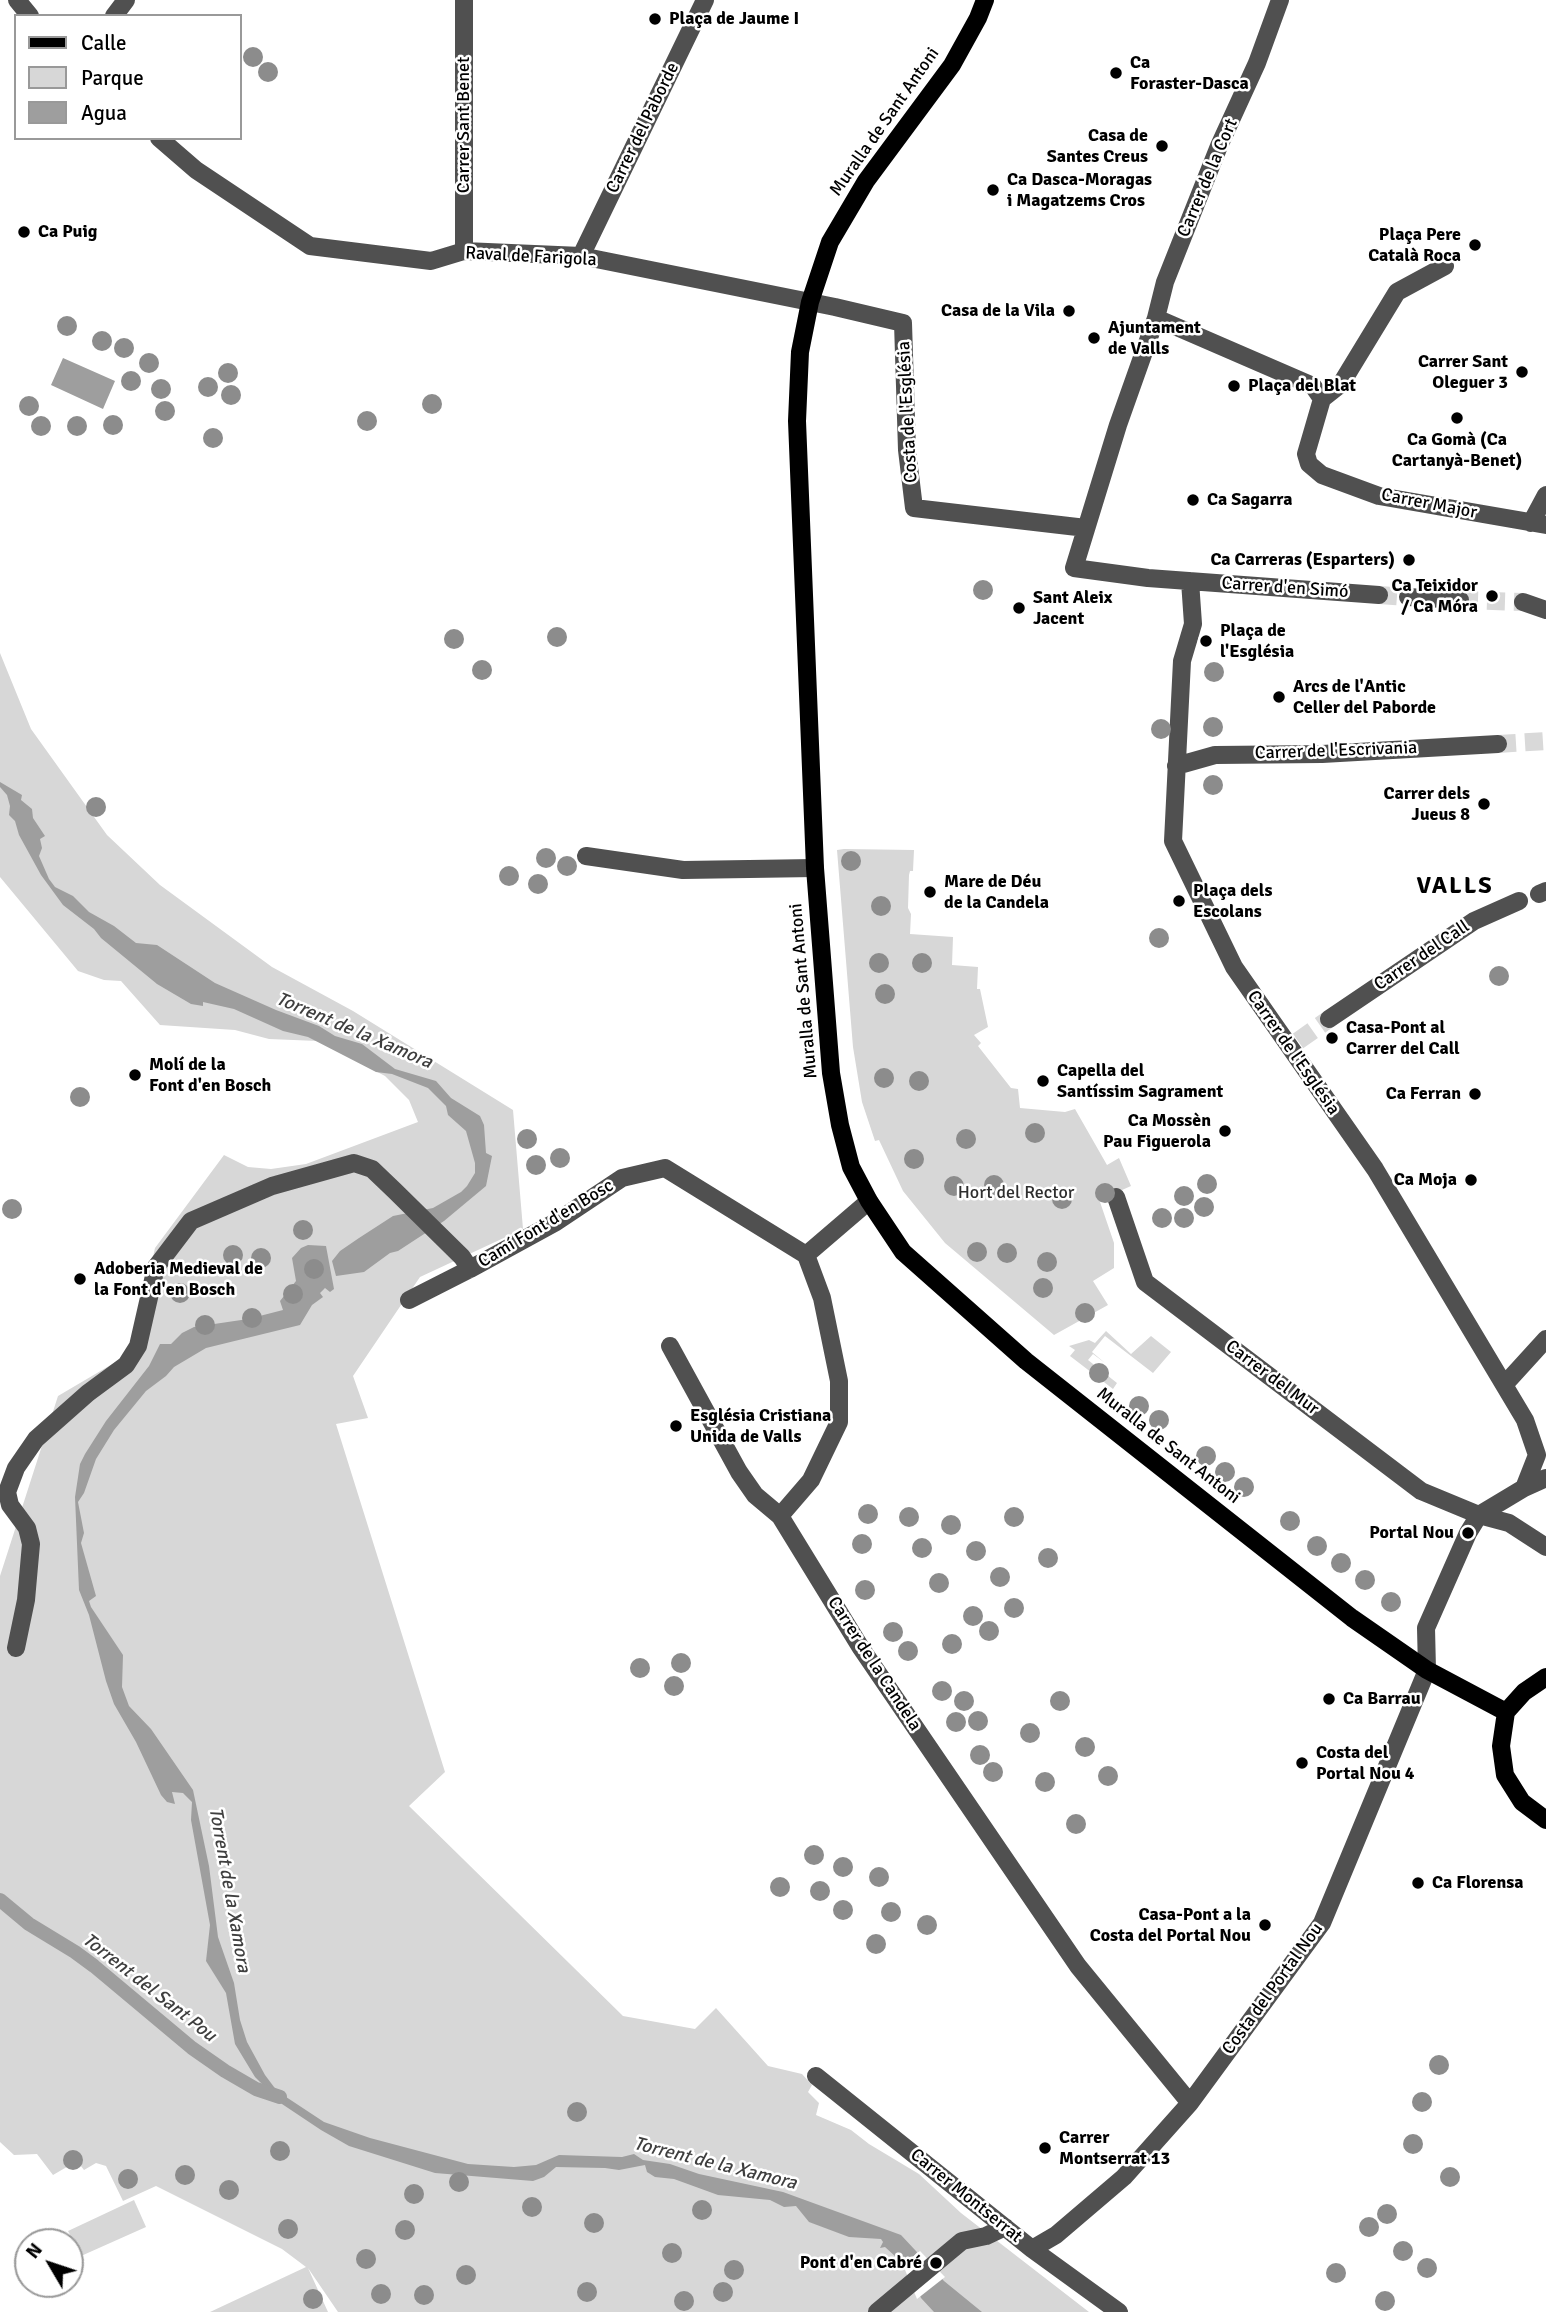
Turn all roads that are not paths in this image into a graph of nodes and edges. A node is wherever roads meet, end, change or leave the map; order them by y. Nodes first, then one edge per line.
1 (17, 0) edge
2 (464, 0) edge
3 (705, 0) edge
4 (985, 0) edge
5 (1280, 0) edge
6 (28, 14) edge
7 (161, 140) edge
8 (464, 251) junction
9 (581, 256) junction
10 (1446, 266) dead end
11 (810, 302) junction
12 (1156, 318) junction
13 (1322, 399) junction
14 (1546, 495) edge
15 (1537, 522) edge
16 (1086, 528) junction
17 (1190, 581) junction
18 (1379, 595) tunnel mouth
19 (1408, 597) tunnel mouth
20 (1460, 600) tunnel mouth
21 (1523, 602) tunnel mouth
22 (1546, 610) edge
23 (1498, 744) tunnel mouth
24 (1176, 766) junction
25 (586, 856) dead end
26 (815, 868) junction
27 (1532, 896) edge
28 (1329, 1019) tunnel mouth
29 (1116, 1197) dead end
30 (869, 1201) junction
31 (806, 1255) junction
32 (466, 1263) junction
33 (409, 1300) dead end
34 (1546, 1339) edge
35 (670, 1346) dead end
36 (1505, 1384) junction
37 (1546, 1478) edge
38 (1524, 1488) junction
39 (780, 1516) junction
40 (1479, 1516) junction
41 (1546, 1547) edge
42 (16, 1648) dead end
43 (1427, 1670) junction
44 (1546, 1677) edge
45 (1506, 1712) junction
46 (1546, 1820) edge
47 (816, 2076) dead end
48 (1189, 2103) junction
49 (1005, 2227) junction
50 (1032, 2249) junction
51 (877, 2312) edge
52 (1119, 2312) edge

1 - 6 street
2 - 8 street, Carrer Sant Benet
3 - 9 street, Carrer del Paborde
4 - 11 main road, Muralla de Sant Antoni
5 - 12 street, Carrer de la Cort
7 - 8 street, Raval de Farigola
8 - 9 street, Raval de Farigola
9 - 11 street, Raval de Farigola
10 - 13 street
11 - 16 street, Costa de l'Església
11 - 26 main road, Muralla de Sant Antoni
12 - 13 street
12 - 16 street
13 - 15 street, Carrer Major
14 - 15 street
16 - 17 street
17 - 18 street, Carrer d'en Simó
17 - 24 street, Carrer de l'Església
19 - 20 street
21 - 22 street
23 - 24 street, Carrer de l'Escrivania
24 - 36 street, Carrer de l'Església
25 - 26 street
26 - 30 main road, Muralla de Sant Antoni
27 - 28 street, Carrer del Call
29 - 40 street, Carrer del Mur
30 - 31 street
30 - 43 main road, Muralla de Sant Antoni
31 - 32 street, Camí Font d'en Bosc
31 - 39 street
32 - 33 street, Camí Font d'en Bosc
32 - 42 street, Camí Font d'en Bosc
34 - 36 street
35 - 39 street, Carrer de la Candela
36 - 38 street, Carrer de l'Església
37 - 38 street
38 - 40 street
39 - 48 street, Carrer de la Candela
40 - 41 street, Carrer del Mur
40 - 43 street
43 - 45 main road, Muralla de Sant Antoni
43 - 48 street, Costa del Portal Nou
44 - 45 main road
45 - 46 main road
47 - 49 street, Carrer Montserrat
48 - 50 street, Costa del Portal Nou
49 - 50 street, Carrer Montserrat
49 - 51 street
50 - 52 street, Carrer Montserrat

